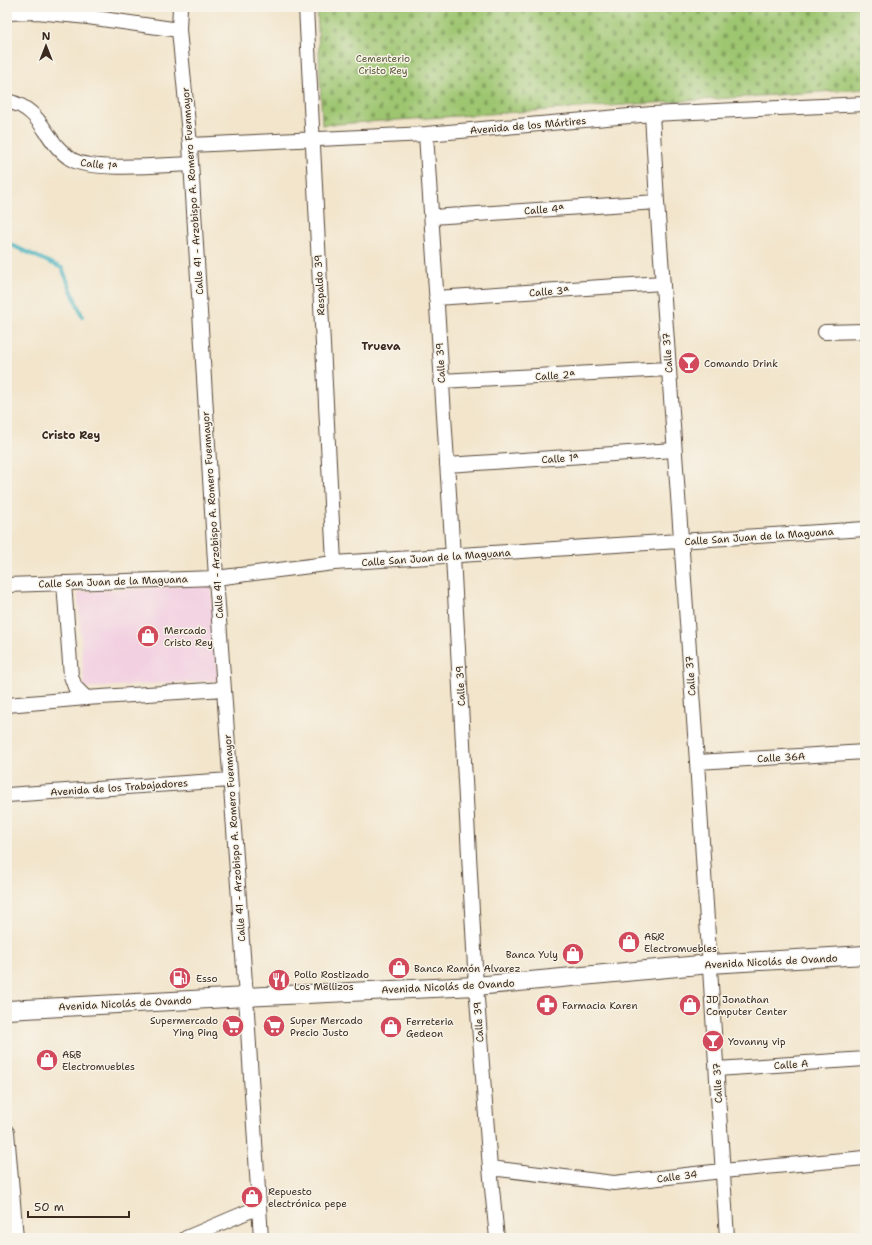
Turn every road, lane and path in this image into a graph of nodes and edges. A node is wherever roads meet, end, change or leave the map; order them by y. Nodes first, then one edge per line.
1 (180, 7) edge
2 (306, 7) edge
3 (32, 9) edge
4 (7, 14) edge
5 (178, 30) junction
6 (7, 101) edge
7 (865, 104) edge
8 (652, 114) junction
9 (426, 134) junction
10 (312, 139) junction
11 (190, 145) junction
12 (191, 164) junction
13 (657, 202) junction
14 (432, 217) junction
15 (662, 283) junction
16 (436, 298) junction
17 (865, 331) edge
18 (826, 332) dead end
19 (668, 370) junction
20 (441, 381) junction
21 (674, 450) junction
22 (447, 465) junction
23 (865, 529) edge
24 (681, 541) junction
25 (453, 556) junction
26 (334, 563) junction
27 (216, 578) junction
28 (64, 583) junction
29 (7, 585) edge
30 (224, 690) junction
31 (86, 698) junction
32 (7, 705) edge
33 (865, 752) edge
34 (697, 762) junction
35 (230, 780) junction
36 (7, 795) edge
37 (865, 955) edge
38 (710, 964) junction
39 (476, 986) junction
40 (246, 996) junction
41 (7, 1010) edge
42 (865, 1059) edge
43 (716, 1069) junction
44 (7, 1132) edge
45 (865, 1158) edge
46 (490, 1168) junction
47 (722, 1170) junction
48 (259, 1207) junction
49 (16, 1238) edge
50 (186, 1238) edge
51 (261, 1238) edge
52 (497, 1238) edge
53 (727, 1238) edge

1 - 5 street, Calle 41 - Arzobispo A. Romero Fuenmayor
2 - 10 street, Respaldo 39
3 - 4 street
3 - 5 street
5 - 11 street, Calle 41 - Arzobispo A. Romero Fuenmayor
6 - 12 street, Calle 1ª
7 - 8 street, Avenida de los Mártires
8 - 9 street, Avenida de los Mártires
8 - 13 street, Calle 37
9 - 10 street, Avenida de los Mártires
9 - 14 street, Calle 39
10 - 11 street, Avenida de los Mártires
10 - 26 street, Respaldo 39
11 - 12 street, Calle 41 - Arzobispo A. Romero Fuenmayor
12 - 27 street, Calle 41 - Arzobispo A. Romero Fuenmayor
13 - 14 street, Calle 4ª
13 - 15 street, Calle 37
14 - 16 street, Calle 39
15 - 16 street, Calle 3ª
15 - 19 street, Calle 37
16 - 20 street, Calle 39
17 - 18 street
19 - 20 street, Calle 2ª
19 - 21 street, Calle 37
20 - 22 street, Calle 39
21 - 22 street, Calle 1ª
21 - 24 street, Calle 37
22 - 25 street, Calle 39
23 - 24 street, Calle San Juan de la Maguana
24 - 25 street, Calle San Juan de la Maguana
24 - 34 street, Calle 37
25 - 26 street, Calle San Juan de la Maguana
25 - 39 street, Calle 39
26 - 27 street, Calle San Juan de la Maguana
27 - 28 street, Calle San Juan de la Maguana
27 - 30 street, Calle 41 - Arzobispo A. Romero Fuenmayor
28 - 29 street, Calle San Juan de la Maguana
28 - 31 street
30 - 31 street
30 - 35 street, Calle 41 - Arzobispo A. Romero Fuenmayor
31 - 32 street
33 - 34 street, Calle 36A
34 - 38 street, Calle 37
35 - 36 street, Avenida de los Trabajadores
35 - 40 street, Calle 41 - Arzobispo A. Romero Fuenmayor
37 - 38 street, Avenida Nicolás de Ovando
38 - 39 street, Avenida Nicolás de Ovando
38 - 43 street, Calle 37
39 - 40 street, Avenida Nicolás de Ovando
39 - 46 street, Calle 39
40 - 41 street, Avenida Nicolás de Ovando
40 - 48 street, Calle 41 - Arzobispo A. Romero Fuenmayor
42 - 43 street, Calle A
43 - 47 street, Calle 37
44 - 49 street
45 - 47 street, Calle 34
46 - 47 street, Calle 34
46 - 52 street, Calle 39
47 - 53 street, Calle 37
48 - 50 street
48 - 51 street, Calle 41 - Arzobispo A. Romero Fuenmayor

